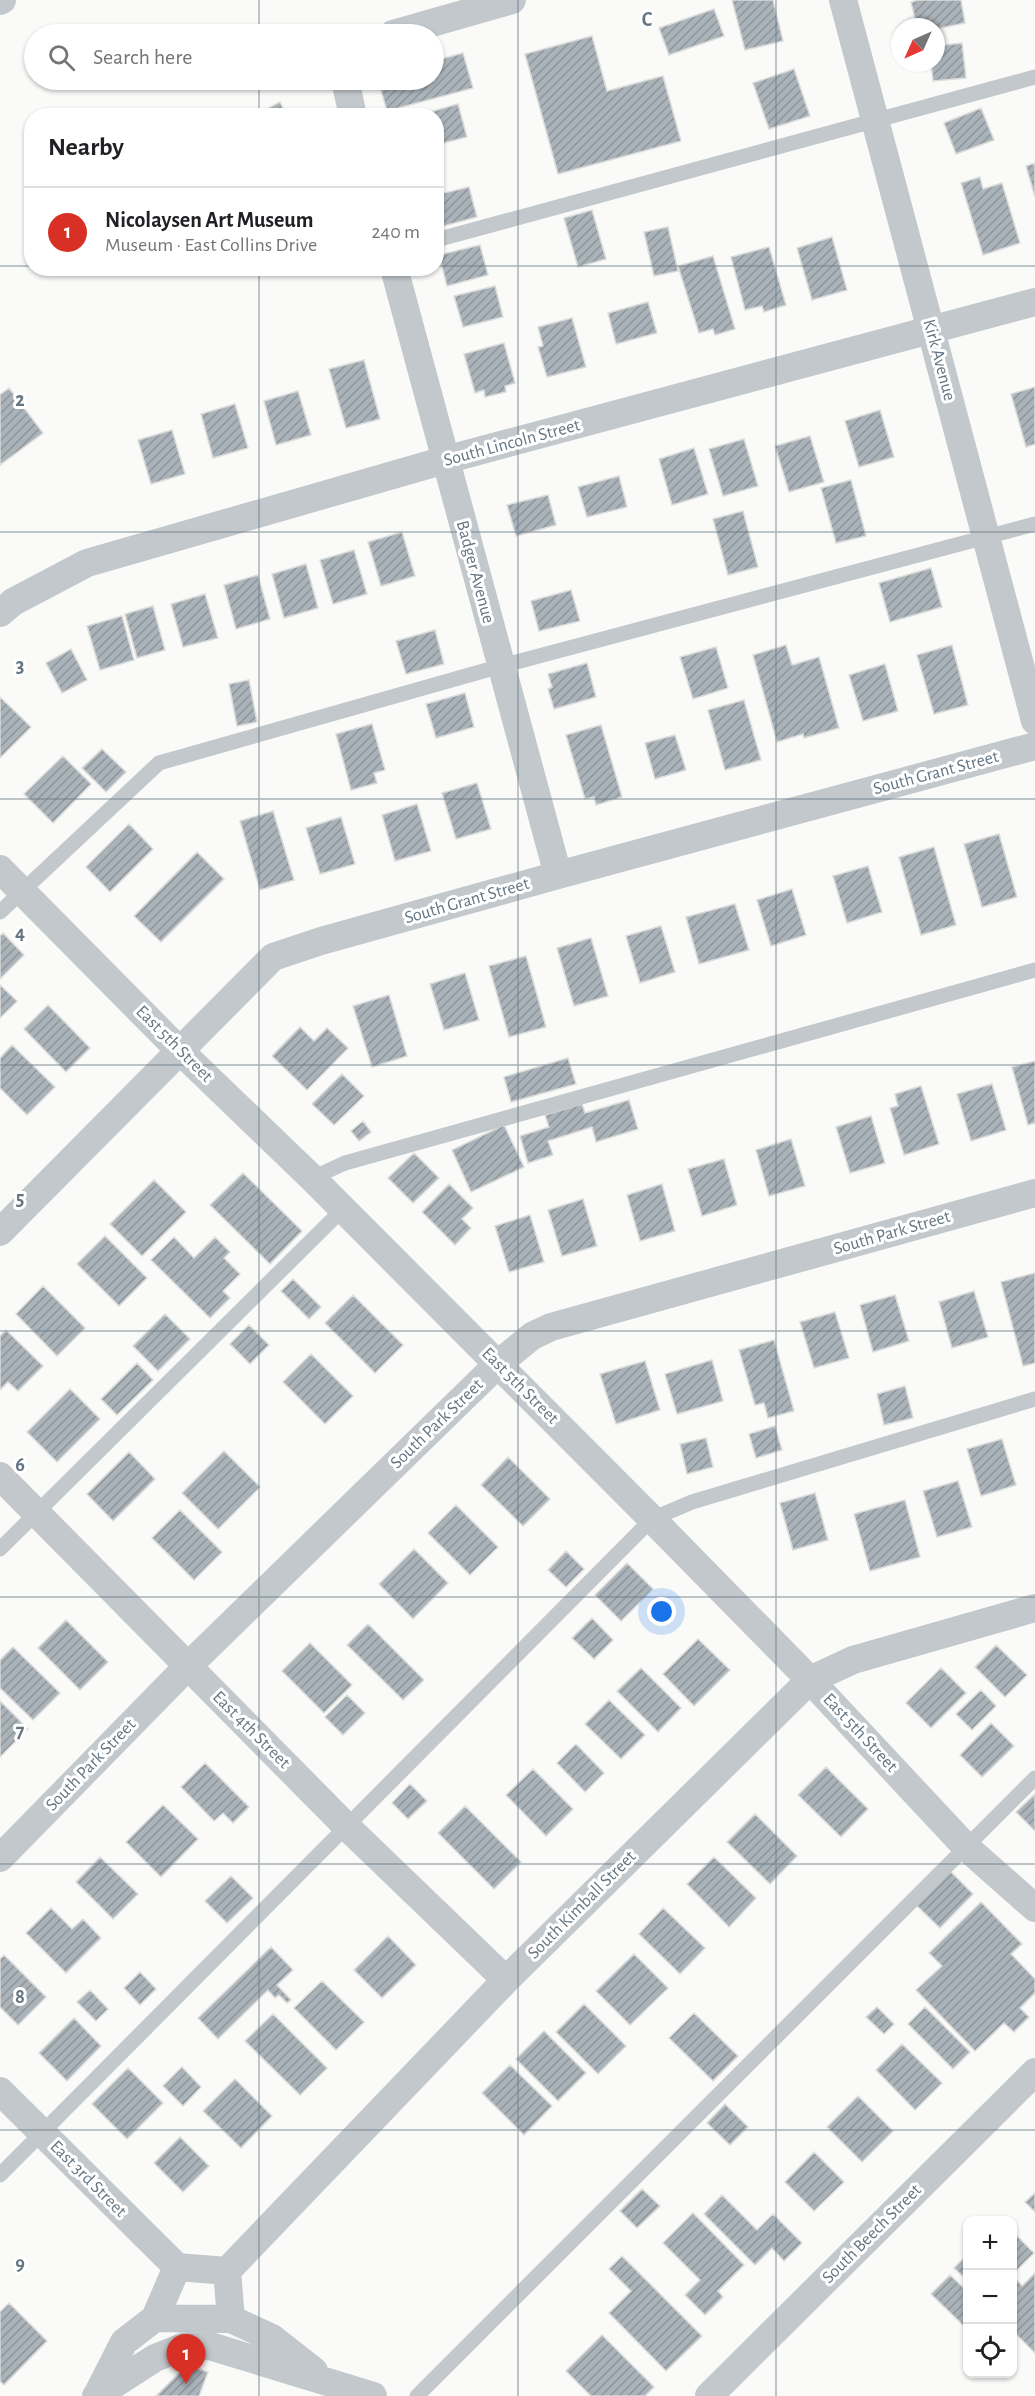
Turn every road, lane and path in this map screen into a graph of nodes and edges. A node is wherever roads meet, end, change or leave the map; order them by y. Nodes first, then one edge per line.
1 (512, 0) edge
2 (843, 0) edge
3 (428, 24) edge
4 (1035, 77) edge
5 (347, 90) edge
6 (351, 108) edge
7 (875, 120) junction
8 (444, 238) edge
9 (396, 276) edge
10 (1035, 302) edge
11 (932, 331) junction
12 (445, 460) junction
13 (1035, 524) edge
14 (986, 537) junction
15 (0, 613) edge
16 (501, 666) junction
17 (1035, 721) edge
18 (1035, 746) edge
19 (0, 869) edge
20 (558, 875) junction
21 (21, 890) junction
22 (0, 912) edge
23 (1035, 970) edge
24 (179, 1050) junction
25 (312, 1178) junction
26 (1035, 1193) edge
27 (343, 1209) junction
28 (0, 1232) edge
29 (498, 1364) junction
30 (1035, 1399) edge
31 (0, 1476) edge
32 (37, 1512) junction
33 (652, 1520) junction
34 (0, 1549) edge
35 (1035, 1608) edge
36 (188, 1666) junction
37 (810, 1680) junction
38 (1035, 1778) edge
39 (347, 1827) junction
40 (967, 1848) junction
41 (0, 1858) edge
42 (1035, 1908) edge
43 (506, 1980) junction
44 (1035, 2072) edge
45 (0, 2091) edge
46 (42, 2133) junction
47 (0, 2175) edge
48 (177, 2267) junction
49 (228, 2271) junction
50 (155, 2318) junction
51 (231, 2319) junction
52 (333, 2387) edge
53 (96, 2396) edge
54 (373, 2396) edge
55 (417, 2396) edge
56 (709, 2396) edge

1 - 3 street
2 - 7 street, Kirk Avenue
4 - 7 lane
5 - 6 street
7 - 8 lane
7 - 11 street, Kirk Avenue
9 - 12 street, Badger Avenue
10 - 11 street, South Lincoln Street
11 - 12 street, South Lincoln Street
11 - 14 street, Kirk Avenue
12 - 15 street, South Lincoln Street
12 - 16 street, Badger Avenue
13 - 14 lane
14 - 16 lane
14 - 17 street, Kirk Avenue
16 - 20 street, Badger Avenue
16 - 21 lane
18 - 20 street, South Grant Street
19 - 21 street, East 5th Street
20 - 24 street, South Grant Street
21 - 22 lane
21 - 24 street, East 5th Street
23 - 25 lane
24 - 25 street, East 5th Street
24 - 28 street, South Grant Street
25 - 27 street, East 5th Street
26 - 29 street, South Park Street
27 - 29 street, East 5th Street
27 - 32 lane
29 - 33 street, East 5th Street
29 - 36 street, South Park Street
30 - 33 lane
31 - 32 street, East 4th Street
32 - 34 lane
32 - 36 street, East 4th Street
33 - 37 street, East 5th Street
33 - 39 lane
35 - 37 street, South Kimball Street
36 - 39 street, East 4th Street
36 - 41 street, South Park Street
37 - 40 street, East 5th Street
37 - 43 street, South Kimball Street
38 - 40 lane
39 - 43 street, East 4th Street
39 - 46 lane
40 - 42 street, East 5th Street
40 - 55 lane
43 - 49 street, South Kimball Street
44 - 56 street, South Beech Street
45 - 46 street, East 3rd Street
46 - 47 lane
46 - 48 street, East 3rd Street
48 - 49 street
48 - 50 street
49 - 51 street
50 - 51 street
50 - 53 street
51 - 52 street
52 - 53 street
52 - 54 street

